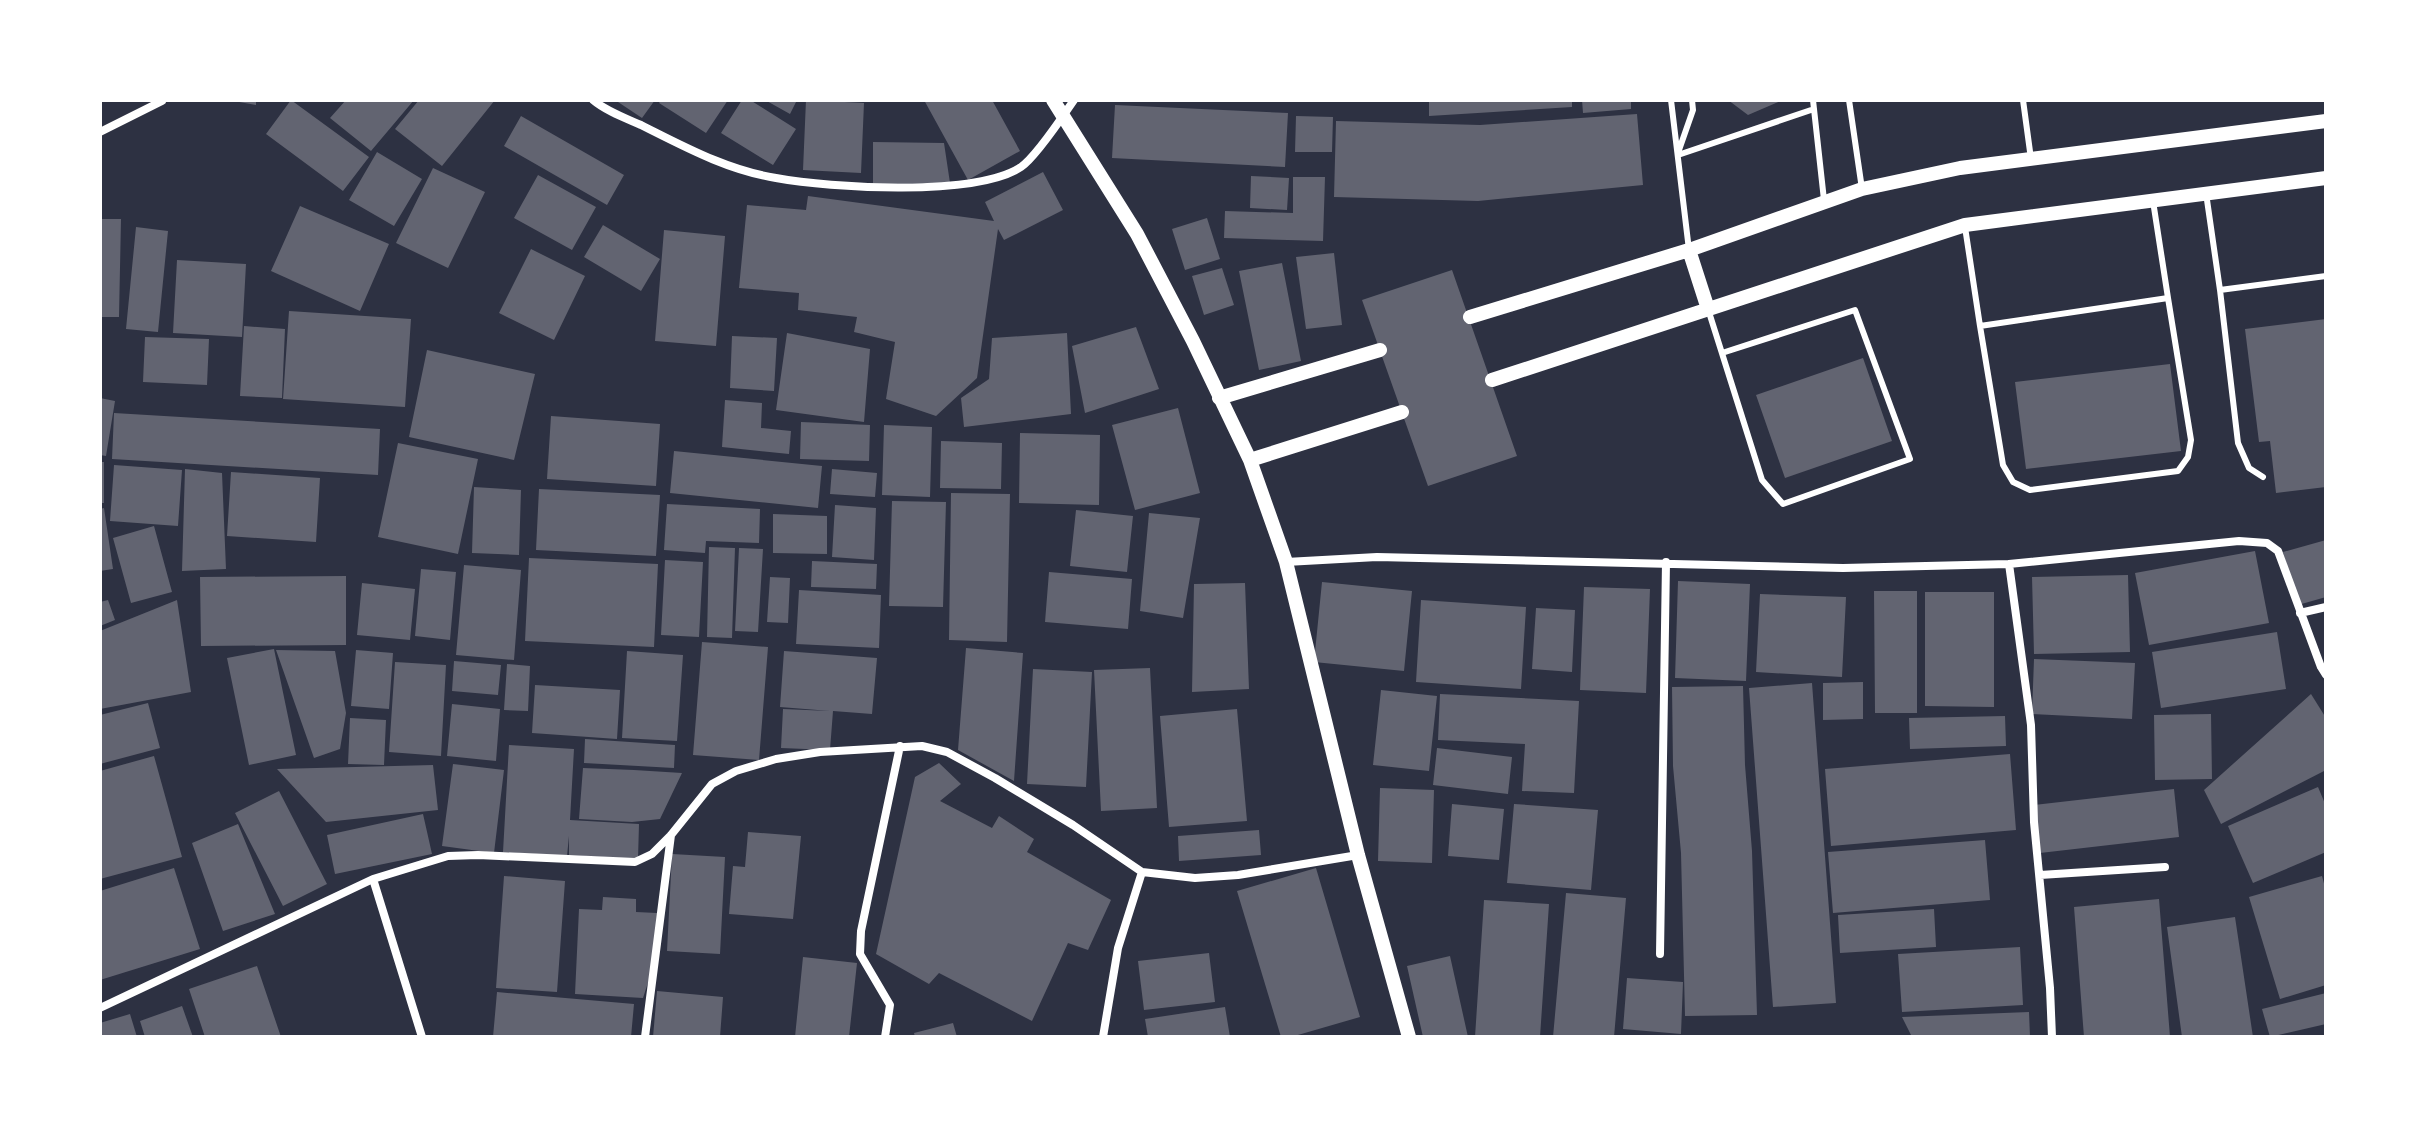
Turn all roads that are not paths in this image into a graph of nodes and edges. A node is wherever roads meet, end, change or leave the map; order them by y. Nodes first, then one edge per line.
1 (593, 100) edge
2 (1053, 100) edge
3 (1074, 100) edge
4 (1671, 100) edge
5 (1692, 100) edge
6 (1813, 100) edge
7 (1849, 100) edge
8 (2023, 100) edge
9 (162, 101) edge
10 (1814, 109) junction
11 (1063, 115) junction
12 (2326, 121) edge
13 (100, 132) edge
14 (1678, 155) junction
15 (2031, 159) junction
16 (2326, 178) edge
17 (1862, 189) junction
18 (2206, 193) junction
19 (1825, 201) junction
20 (2153, 201) junction
21 (1965, 225) junction
22 (1689, 250) junction
23 (2326, 276) edge
24 (2220, 290) junction
25 (2168, 298) junction
26 (1708, 309) junction
27 (1470, 317) dead end
28 (1980, 326) junction
29 (1380, 350) dead end
30 (1722, 353) junction
31 (1492, 380) dead end
32 (1219, 398) junction
33 (1402, 412) dead end
34 (1250, 460) junction
35 (2263, 477) dead end
36 (1286, 562) junction
37 (1666, 562) junction
38 (2009, 564) junction
39 (2326, 607) edge
40 (2300, 613) junction
41 (2326, 675) edge
42 (900, 746) junction
43 (671, 835) junction
44 (1358, 855) junction
45 (2165, 867) dead end
46 (1142, 872) junction
47 (2040, 875) junction
48 (373, 879) junction
49 (1660, 954) dead end
50 (100, 1008) edge
51 (422, 1037) edge
52 (645, 1037) edge
53 (885, 1037) edge
54 (1103, 1037) edge
55 (1409, 1037) edge
56 (2052, 1037) edge

1 - 11 street
2 - 11 street
3 - 11 street
4 - 14 lane
5 - 14 lane
6 - 10 lane
7 - 17 lane
8 - 15 lane
9 - 13 street
10 - 14 lane
10 - 19 lane
11 - 32 street
12 - 15 street
14 - 22 lane
15 - 17 street
16 - 18 street
17 - 19 street
18 - 20 street
18 - 24 lane
19 - 22 street
20 - 21 street
20 - 25 lane
21 - 26 street
21 - 28 lane
22 - 26 street
22 - 27 street
23 - 24 lane
24 - 35 lane
25 - 28 lane
25 - 28 lane
26 - 30 lane
26 - 31 street
29 - 32 street
30 - 30 lane
32 - 34 street
33 - 34 street
34 - 36 street
36 - 37 street
36 - 44 street
37 - 38 street
37 - 49 street
38 - 40 street
38 - 47 street
39 - 40 street
40 - 41 street
42 - 43 street
42 - 46 street
42 - 53 street
43 - 48 street
43 - 52 street
44 - 46 street
44 - 55 street
45 - 47 street
46 - 54 street
47 - 56 street
48 - 50 street
48 - 51 street

